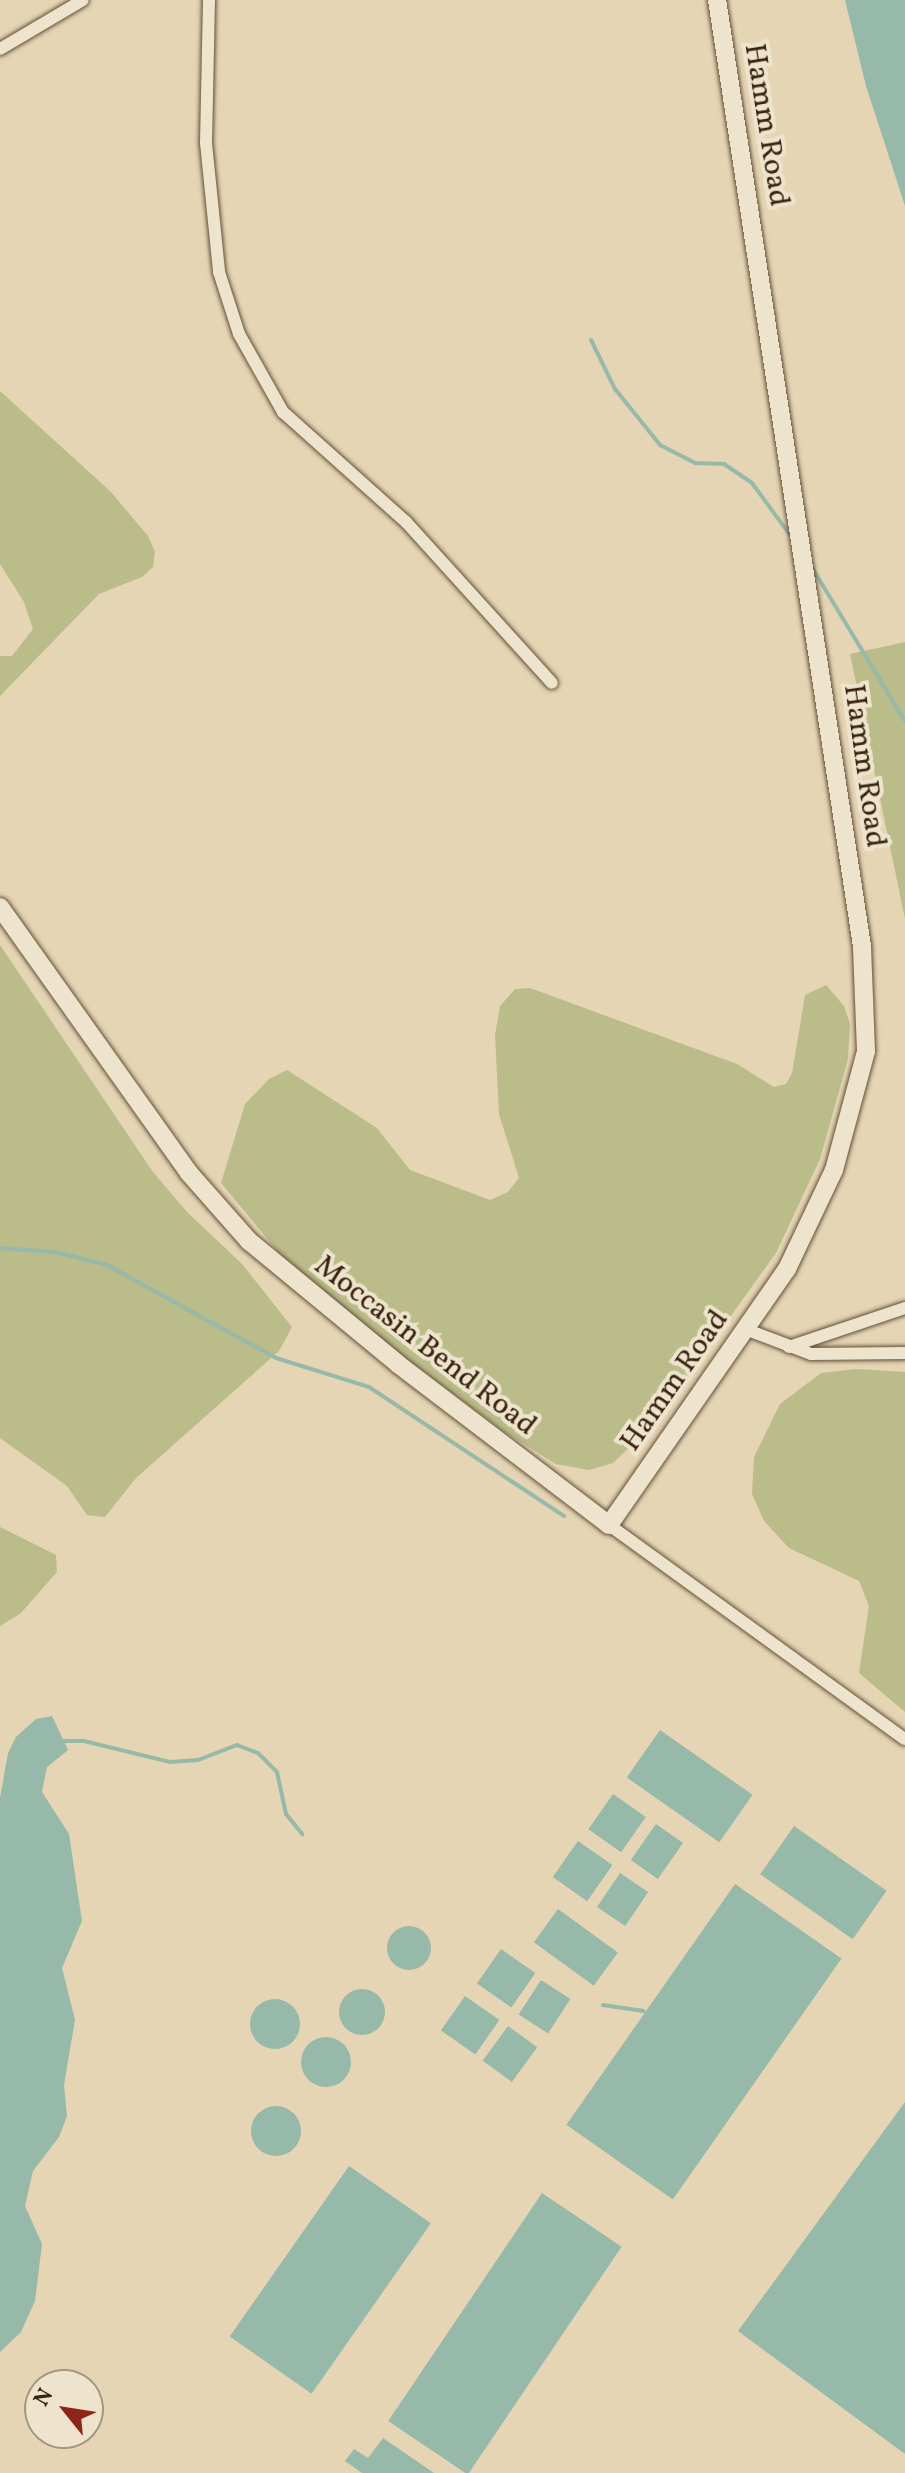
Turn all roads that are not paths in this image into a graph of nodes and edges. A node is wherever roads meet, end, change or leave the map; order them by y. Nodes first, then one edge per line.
1 (83, 0) edge
2 (209, 0) edge
3 (717, 0) edge
4 (0, 49) edge
5 (552, 683) dead end
6 (0, 907) edge
7 (905, 1308) edge
8 (745, 1329) junction
9 (789, 1347) junction
10 (905, 1353) edge
11 (609, 1525) junction
12 (905, 1739) edge

1 - 4 street
2 - 5 street
3 - 8 main road, Hamm Road
6 - 11 main road, Moccasin Bend Road
7 - 9 street
8 - 9 street
8 - 11 main road, Hamm Road
9 - 10 street
11 - 12 street, Moccasin Bend Road

